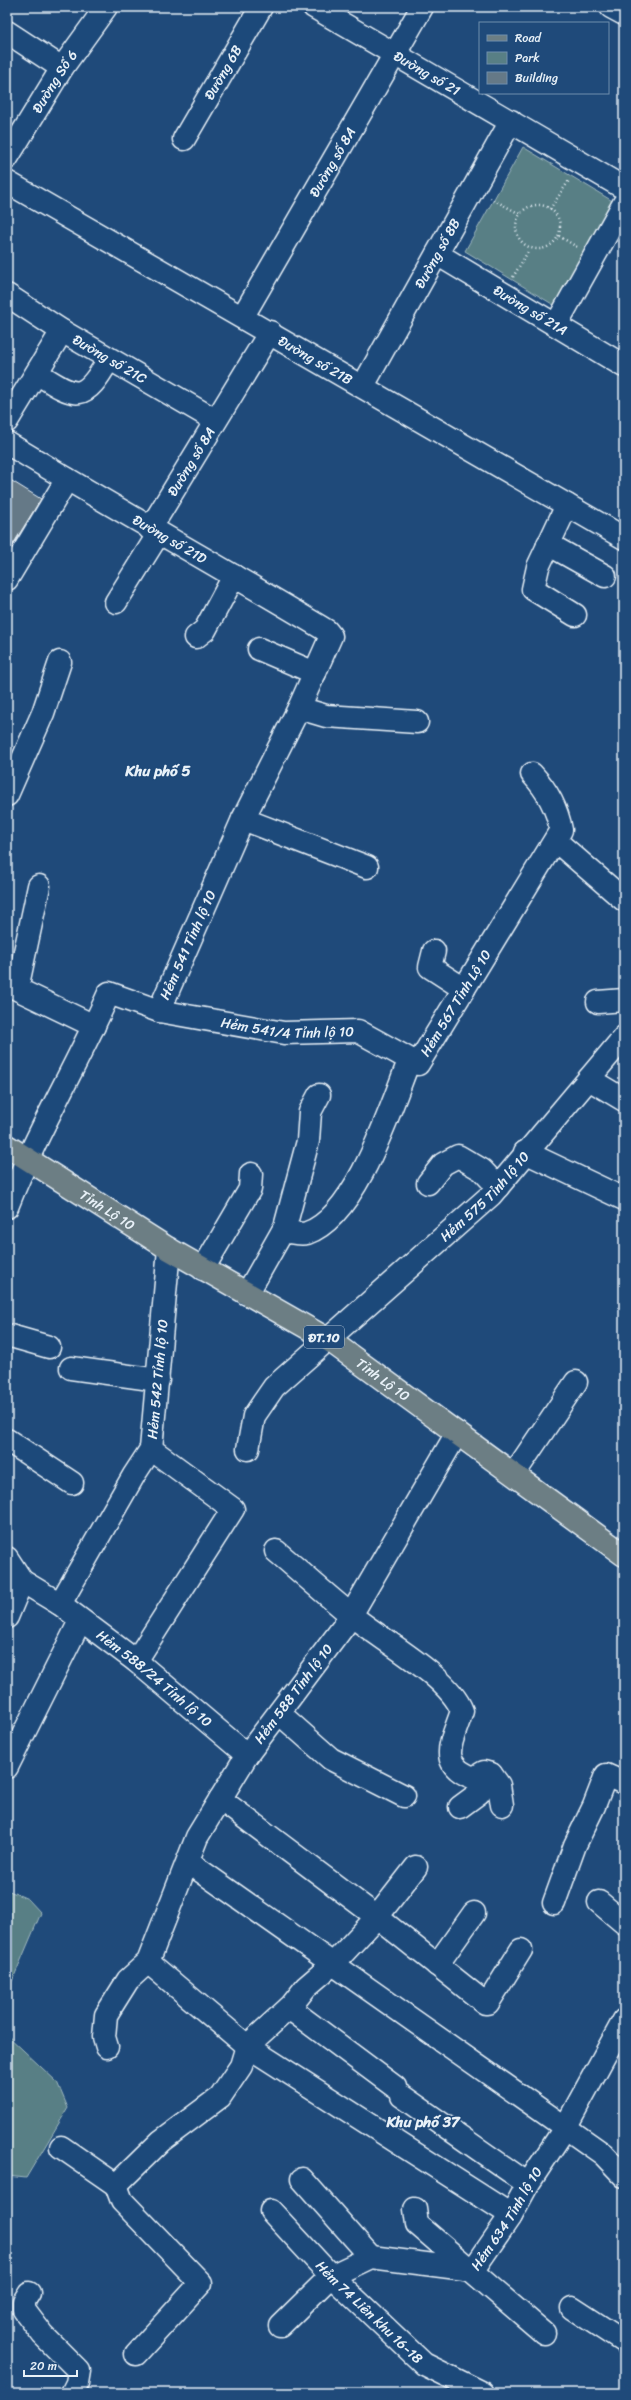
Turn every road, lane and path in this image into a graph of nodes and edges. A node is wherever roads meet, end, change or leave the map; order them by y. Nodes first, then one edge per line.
1 (106, 7) edge
2 (261, 7) edge
3 (314, 7) edge
4 (422, 7) edge
5 (611, 7) edge
6 (624, 14) edge
7 (7, 32) edge
8 (394, 53) junction
9 (62, 68) junction
10 (511, 122) junction
11 (13, 133) edge
12 (184, 139) dead end
13 (7, 158) edge
14 (580, 162) junction
15 (7, 182) edge
16 (624, 188) edge
17 (473, 189) junction
18 (624, 203) edge
19 (550, 209) junction
20 (520, 214) junction
21 (559, 236) junction
22 (578, 248) dead end
23 (529, 250) junction
24 (437, 254) junction
25 (503, 293) junction
26 (7, 295) edge
27 (243, 316) junction
28 (556, 325) junction
29 (62, 331) junction
30 (270, 332) junction
31 (109, 358) junction
32 (624, 366) edge
33 (37, 373) junction
34 (363, 386) junction
35 (215, 420) junction
36 (7, 421) edge
37 (7, 443) edge
38 (67, 480) junction
39 (567, 505) junction
40 (155, 531) junction
41 (624, 538) edge
42 (548, 544) junction
43 (234, 576) junction
44 (605, 576) dead end
45 (7, 578) edge
46 (116, 602) dead end
47 (576, 615) dead end
48 (196, 636) dead end
49 (331, 636) joint
50 (260, 649) dead end
51 (60, 662) dead end
52 (315, 674) junction
53 (299, 708) junction
54 (417, 722) dead end
55 (532, 774) dead end
56 (7, 795) edge
57 (243, 819) junction
58 (556, 841) junction
59 (367, 867) dead end
60 (39, 886) dead end
61 (624, 900) edge
62 (434, 951) dead end
63 (464, 989) junction
64 (624, 1000) edge
65 (598, 1002) dead end
66 (160, 1011) junction
67 (94, 1026) junction
68 (624, 1037) edge
69 (409, 1061) junction
70 (589, 1079) junction
71 (319, 1095) dead end
72 (624, 1100) edge
73 (7, 1146) edge
74 (525, 1152) junction
75 (26, 1158) junction
76 (251, 1174) dead end
77 (428, 1182) dead end
78 (498, 1187) junction
79 (624, 1199) edge
80 (7, 1207) edge
81 (283, 1231) junction
82 (169, 1249) junction
83 (203, 1269) junction
84 (247, 1294) junction
85 (7, 1335) edge
86 (329, 1340) junction
87 (49, 1348) dead end
88 (71, 1368) dead end
89 (158, 1380) junction
90 (576, 1382) dead end
91 (457, 1433) junction
92 (7, 1440) edge
93 (151, 1449) junction
94 (248, 1449) dead end
95 (514, 1474) junction
96 (72, 1483) dead end
97 (276, 1551) dead end
98 (624, 1556) edge
99 (7, 1558) edge
100 (22, 1581) junction
101 (60, 1604) junction
102 (351, 1615) junction
103 (7, 1617) edge
104 (80, 1620) junction
105 (136, 1661) junction
106 (279, 1713) junction
107 (247, 1755) junction
108 (7, 1767) edge
109 (491, 1774) junction
110 (624, 1784) edge
111 (404, 1796) dead end
112 (220, 1799) junction
113 (502, 1805) dead end
114 (460, 1807) dead end
115 (188, 1862) junction
116 (416, 1868) dead end
117 (599, 1902) dead end
118 (554, 1903) dead end
119 (474, 1913) dead end
120 (378, 1917) junction
121 (624, 1923) edge
122 (521, 1950) dead end
123 (148, 1962) junction
124 (334, 1963) junction
125 (437, 1965) junction
126 (289, 2008) junction
127 (624, 2020) edge
128 (247, 2046) junction
129 (107, 2047) dead end
130 (565, 2128) junction
131 (61, 2147) dead end
132 (624, 2176) edge
133 (302, 2179) dead end
134 (528, 2184) junction
135 (116, 2185) junction
136 (415, 2209) dead end
137 (271, 2211) dead end
138 (511, 2215) junction
139 (371, 2257) junction
140 (473, 2270) junction
141 (331, 2276) junction
142 (29, 2293) dead end
143 (572, 2308) dead end
144 (280, 2326) dead end
145 (544, 2333) dead end
146 (624, 2342) edge
147 (136, 2354) dead end
148 (72, 2393) edge
149 (483, 2393) edge

1 - 9 street, Đường Số 6
2 - 12 street, Đường 6B
3 - 8 street, Đường số 21
4 - 8 street, Đường số 8A
5 - 6 street
7 - 9 street
8 - 10 street, Đường số 21
8 - 27 street, Đường số 8A
9 - 11 street, Đường Số 6
10 - 14 street, Đường số 21
10 - 17 street, Đường số 8B
11 - 13 street, Đường Số 6
14 - 16 street, Đường số 21
14 - 19 path
15 - 27 street, Đường số 21B
17 - 20 path
17 - 24 street, Đường số 8B
18 - 28 street
19 - 20 path
19 - 21 path
20 - 23 path
21 - 22 path
21 - 23 path
23 - 25 path
24 - 25 street, Đường số 21A
24 - 34 street, Đường số 8B
25 - 28 street, Đường số 21A
26 - 29 street, Đường số 21C
27 - 30 street, Đường số 21B
28 - 32 street, Đường số 21A
29 - 31 street, Đường số 21C
29 - 33 street
30 - 34 street, Đường số 21B
30 - 35 street, Đường số 8A
31 - 33 street
31 - 35 street, Đường số 21C
33 - 36 street
34 - 39 street, Đường số 21B
35 - 40 street, Đường số 8A
37 - 38 street, Đường số 21D
38 - 40 street, Đường số 21D
38 - 45 street
39 - 41 street, Đường số 21B
39 - 42 street
40 - 43 street, Đường số 21D
40 - 46 street, Đường số 8A
42 - 44 street
42 - 47 street
43 - 48 street
43 - 49 street, Đường số 21D
49 - 52 street, Hẻm 541 Tỉnh lộ 10
50 - 52 street
51 - 56 street
52 - 53 street, Hẻm 541 Tỉnh lộ 10
53 - 54 street
53 - 57 street, Hẻm 541 Tỉnh lộ 10
55 - 58 street
57 - 59 street
57 - 66 street, Hẻm 541 Tỉnh lộ 10
58 - 61 street
58 - 63 street, Hẻm 567 Tỉnh Lộ 10
60 - 67 street
62 - 63 street
63 - 69 street, Hẻm 567 Tỉnh Lộ 10
64 - 65 street
66 - 67 street, Hẻm 541 Tỉnh lộ 10
66 - 69 street, Hẻm 541/4 Tỉnh lộ 10
67 - 75 street, Hẻm 541 Tỉnh lộ 10
68 - 70 street, Hẻm 575 Tỉnh lộ 10
69 - 81 street, Hẻm 567 Tỉnh Lộ 10
70 - 72 street
70 - 74 street, Hẻm 575 Tỉnh lộ 10
71 - 81 street
73 - 75 main road, Tỉnh Lộ 10 / ĐT.10
74 - 78 street, Hẻm 575 Tỉnh lộ 10
74 - 79 street
75 - 80 street, Hẻm 541 Tỉnh lộ 10
75 - 82 main road, Tỉnh Lộ 10 / ĐT.10
76 - 83 street
77 - 78 street
78 - 86 street, Hẻm 575 Tỉnh lộ 10
81 - 84 street
82 - 83 main road, Tỉnh Lộ 10 / ĐT.10
82 - 89 street, Hẻm 542 Tỉnh lộ 10
83 - 84 main road, Tỉnh Lộ 10 / ĐT.10
84 - 86 main road, Tỉnh Lộ 10 / ĐT.10
85 - 87 street
86 - 91 main road, Tỉnh Lộ 10 / ĐT.10
86 - 94 street, Hẻm 575 Tỉnh lộ 10
88 - 89 street
89 - 93 street, Hẻm 542 Tỉnh lộ 10
90 - 95 street
91 - 95 main road, Tỉnh Lộ 10 / ĐT.10
91 - 102 street, Hẻm 588 Tỉnh lộ 10
92 - 96 street
93 - 101 street, Hẻm 542 Tỉnh lộ 10
93 - 105 street
95 - 98 main road, Tỉnh Lộ 10 / ĐT.10
97 - 102 street
99 - 100 street
100 - 101 street, Hẻm 588/24 Tỉnh lộ 10
100 - 103 street
101 - 104 street, Hẻm 588/24 Tỉnh lộ 10
102 - 106 street, Hẻm 588 Tỉnh lộ 10
102 - 109 street
104 - 105 street, Hẻm 588/24 Tỉnh lộ 10
104 - 108 street
105 - 107 street, Hẻm 588/24 Tỉnh lộ 10
106 - 107 street, Hẻm 588 Tỉnh lộ 10
106 - 111 street
107 - 112 street, Hẻm 588 Tỉnh lộ 10
109 - 113 street
109 - 114 street
110 - 118 street
112 - 115 street, Hẻm 588 Tỉnh lộ 10
112 - 120 street
115 - 123 street, Hẻm 588 Tỉnh lộ 10
115 - 124 street
116 - 120 street
117 - 121 street
119 - 125 street
120 - 124 street
120 - 125 street
122 - 125 street
123 - 128 street
123 - 129 street
124 - 126 street
124 - 130 street
126 - 128 street
126 - 134 street
127 - 130 street, Hẻm 634 Tỉnh lộ 10
128 - 135 street
128 - 138 street
130 - 132 street
130 - 134 street, Hẻm 634 Tỉnh lộ 10
131 - 135 street
133 - 139 street
134 - 138 street, Hẻm 634 Tỉnh lộ 10
135 - 147 street
136 - 140 street
137 - 141 street, Hẻm 74 Liên khu 16-18
138 - 140 street, Hẻm 634 Tỉnh lộ 10
139 - 140 street, Hẻm 634 Tỉnh lộ 10
139 - 141 street
140 - 145 street
141 - 144 street
141 - 149 street, Hẻm 74 Liên khu 16-18
142 - 148 street
143 - 146 street

